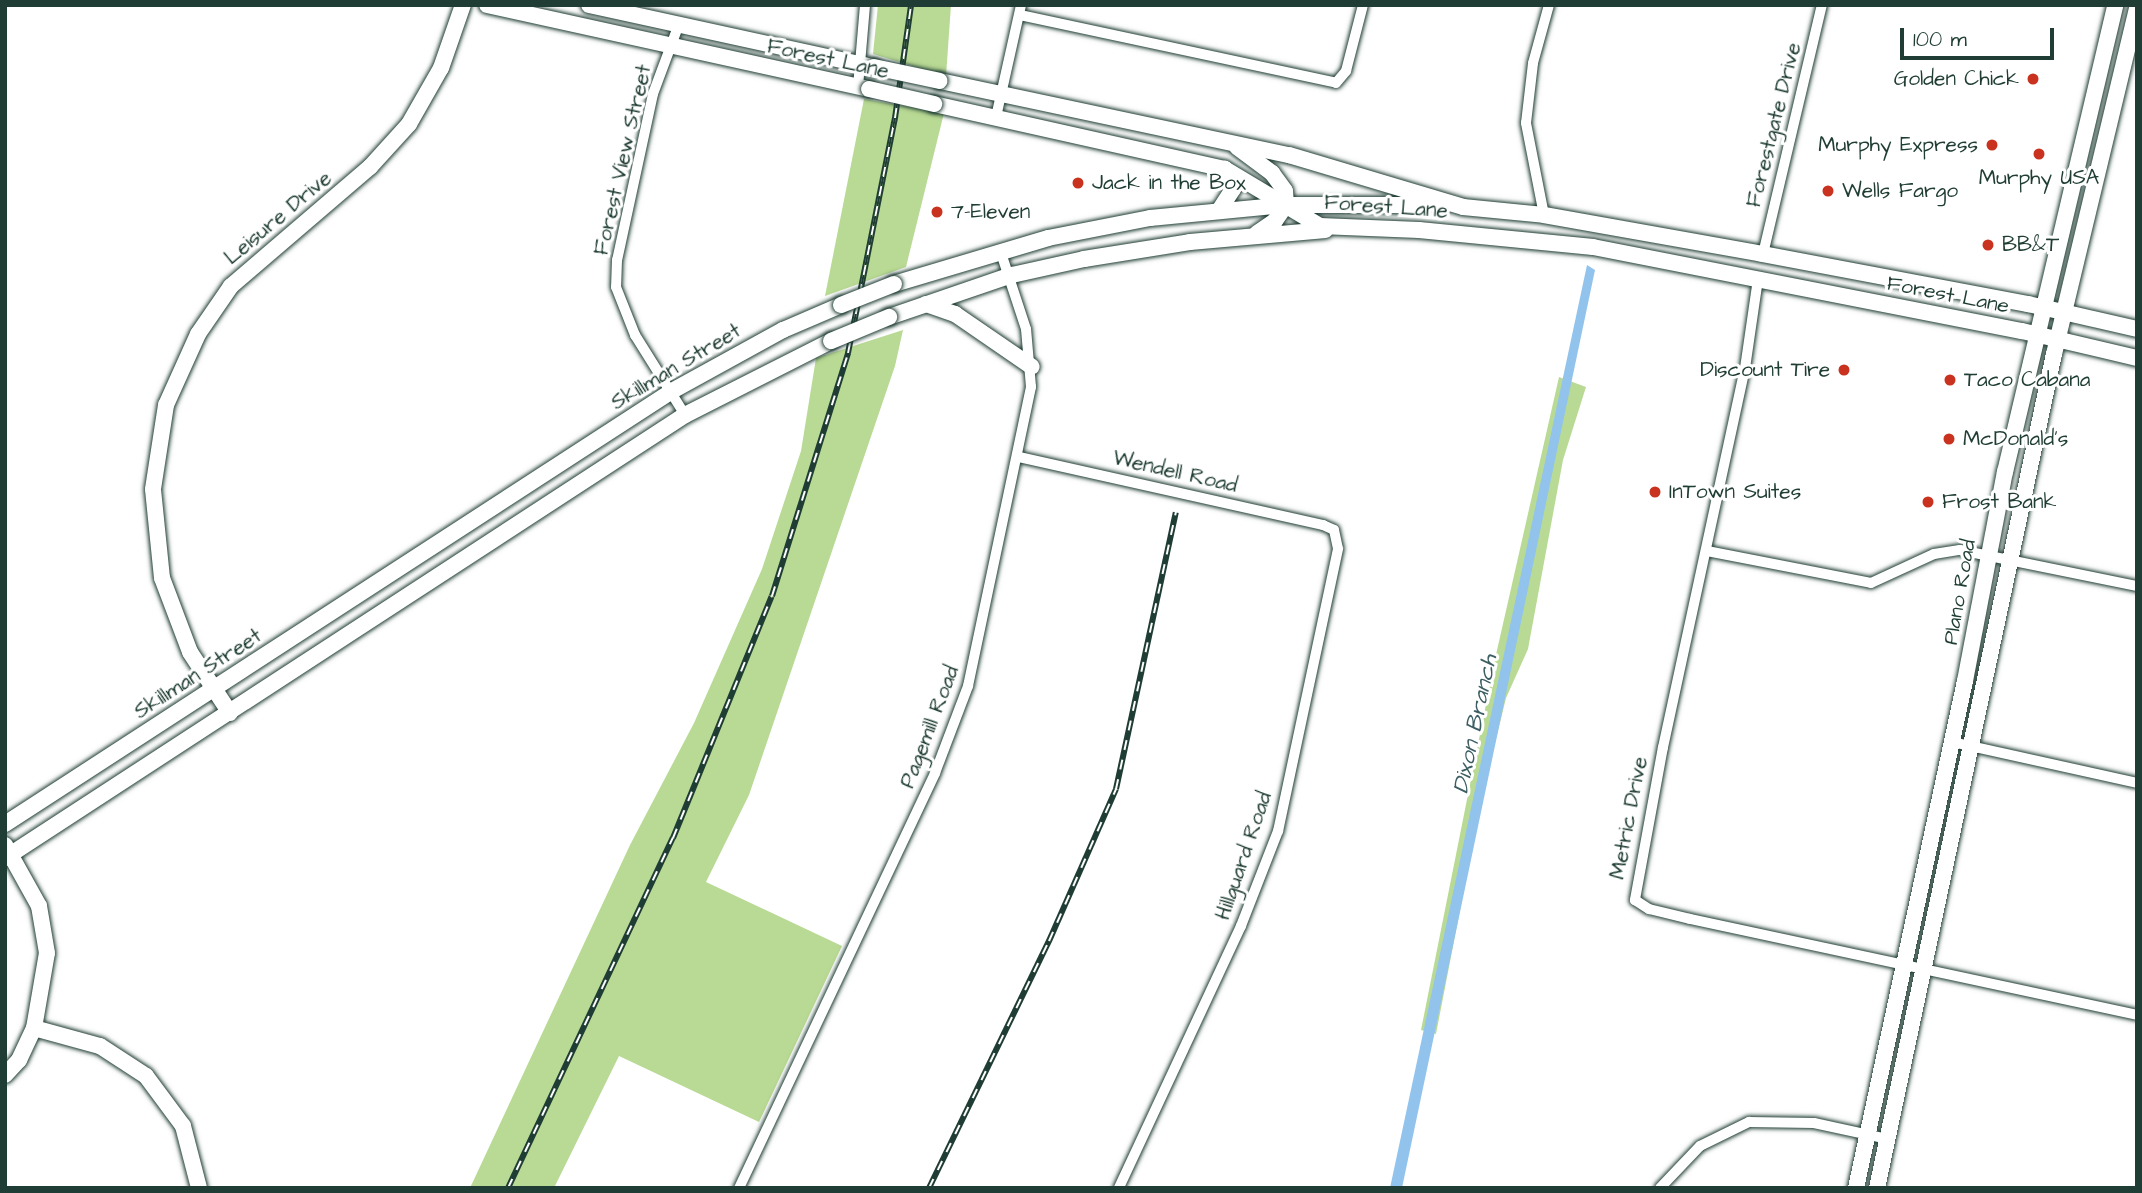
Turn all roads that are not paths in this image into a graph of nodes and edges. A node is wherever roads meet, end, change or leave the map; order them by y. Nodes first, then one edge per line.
1 (463, 5) edge
2 (487, 5) edge
3 (589, 5) edge
4 (865, 5) edge
5 (1363, 5) edge
6 (1549, 5) edge
7 (1822, 5) edge
8 (2115, 5) edge
9 (608, 7) edge
10 (2137, 8) edge
11 (1020, 10) edge
12 (679, 24) junction
13 (603, 31) junction
14 (671, 46) junction
15 (857, 63) junction
16 (863, 88) junction
17 (1003, 95) junction
18 (996, 117) junction
19 (1183, 135) junction
20 (1119, 144) junction
21 (1235, 146) junction
22 (1225, 169) junction
23 (1286, 205) junction
24 (1463, 208) junction
25 (1220, 209) junction
26 (1544, 215) junction
27 (1338, 229) junction
28 (1255, 234) junction
29 (1544, 240) junction
30 (1000, 250) junction
31 (1763, 254) junction
32 (1012, 275) junction
33 (1758, 279) junction
34 (926, 304) junction
35 (2043, 308) junction
36 (2065, 314) junction
37 (2137, 329) edge
38 (783, 330) junction
39 (2036, 335) junction
40 (2057, 340) junction
41 (795, 357) junction
42 (2137, 358) edge
43 (1031, 367) junction
44 (672, 391) junction
45 (685, 415) junction
46 (1019, 457) junction
47 (1323, 525) joint
48 (443, 538) junction
49 (1707, 551) junction
50 (1988, 554) junction
51 (2010, 558) junction
52 (458, 561) junction
53 (2137, 586) edge
54 (213, 689) junction
55 (230, 713) junction
56 (1952, 743) junction
57 (1973, 746) junction
58 (2137, 783) edge
59 (5, 824) edge
60 (7, 852) edge
61 (1905, 964) junction
62 (1923, 967) junction
63 (2137, 1015) edge
64 (34, 1028) junction
65 (5, 1075) edge
66 (1867, 1135) junction
67 (1888, 1139) junction
68 (199, 1188) edge
69 (739, 1188) edge
70 (1119, 1188) edge
71 (1660, 1188) edge
72 (1856, 1188) edge
73 (1877, 1188) edge

1 - 54 main road, Leisure Drive
2 - 13 main road, Forest Lane
3 - 9 main road, Forest Lane
4 - 15 street
5 - 11 street
6 - 26 street
7 - 31 street, Forestgate Drive
8 - 35 main road, Plano Road
9 - 12 main road, Forest Lane
9 - 13 street
10 - 36 main road, Plano Road
11 - 17 street
12 - 14 street, Forest View Street
12 - 15 main road, Forest Lane
13 - 14 main road, Forest Lane
14 - 16 main road, Forest Lane
14 - 44 street, Forest View Street
15 - 16 street
15 - 17 main road, Forest Lane, bridge
16 - 18 main road, Forest Lane, bridge
17 - 18 street
17 - 19 main road, Forest Lane
18 - 20 main road, Forest Lane
19 - 20 main road
19 - 21 main road, Forest Lane
20 - 22 main road, Forest Lane
21 - 23 main road
21 - 24 main road, Forest Lane
22 - 23 main road, Forest Lane
22 - 25 main road
23 - 24 main road, Skillman Street
23 - 25 main road, Skillman Street
23 - 27 main road, Forest Lane
23 - 28 main road
24 - 26 main road, Forest Lane
25 - 30 main road, Skillman Street
26 - 29 main road
26 - 31 main road, Forest Lane
27 - 28 main road
27 - 29 main road, Forest Lane
28 - 32 main road
29 - 33 main road, Forest Lane
30 - 32 street, Pagemill Road
30 - 38 main road, Skillman Street, bridge
31 - 33 main road
31 - 35 main road, Forest Lane
32 - 34 main road
32 - 43 street, Pagemill Road
33 - 39 main road, Forest Lane
33 - 49 street, Metric Drive
34 - 41 main road, bridge
34 - 43 main road
35 - 36 main road, Forest Lane
35 - 39 main road, Plano Road
36 - 37 main road, Forest Lane
36 - 40 main road, Plano Road
38 - 41 main road
38 - 44 main road, Skillman Street
39 - 40 main road, Forest Lane
39 - 50 main road, Plano Road
40 - 42 main road, Forest Lane
40 - 51 main road, Plano Road
41 - 45 main road
43 - 46 street, Pagemill Road
44 - 45 street, Forest View Street
44 - 48 main road, Skillman Street
45 - 52 main road
46 - 47 street, Wendell Road
46 - 69 street, Pagemill Road
47 - 70 street, Hillguard Road
48 - 52 main road
48 - 54 main road, Skillman Street
49 - 50 street
49 - 61 street, Metric Drive
50 - 51 street
50 - 56 main road, Plano Road
51 - 53 street
51 - 57 main road, Plano Road
52 - 55 main road
54 - 55 main road, Leisure Drive
54 - 59 main road, Skillman Street
55 - 60 main road
56 - 57 street
56 - 61 main road, Plano Road
57 - 58 street
57 - 62 main road, Plano Road
60 - 64 main road
61 - 62 street, Metric Drive
61 - 66 main road, Plano Road
62 - 63 street, Metric Drive
62 - 67 main road, Plano Road
64 - 65 main road
64 - 68 main road
66 - 67 street
66 - 71 street
66 - 72 main road, Plano Road
67 - 73 main road, Plano Road

